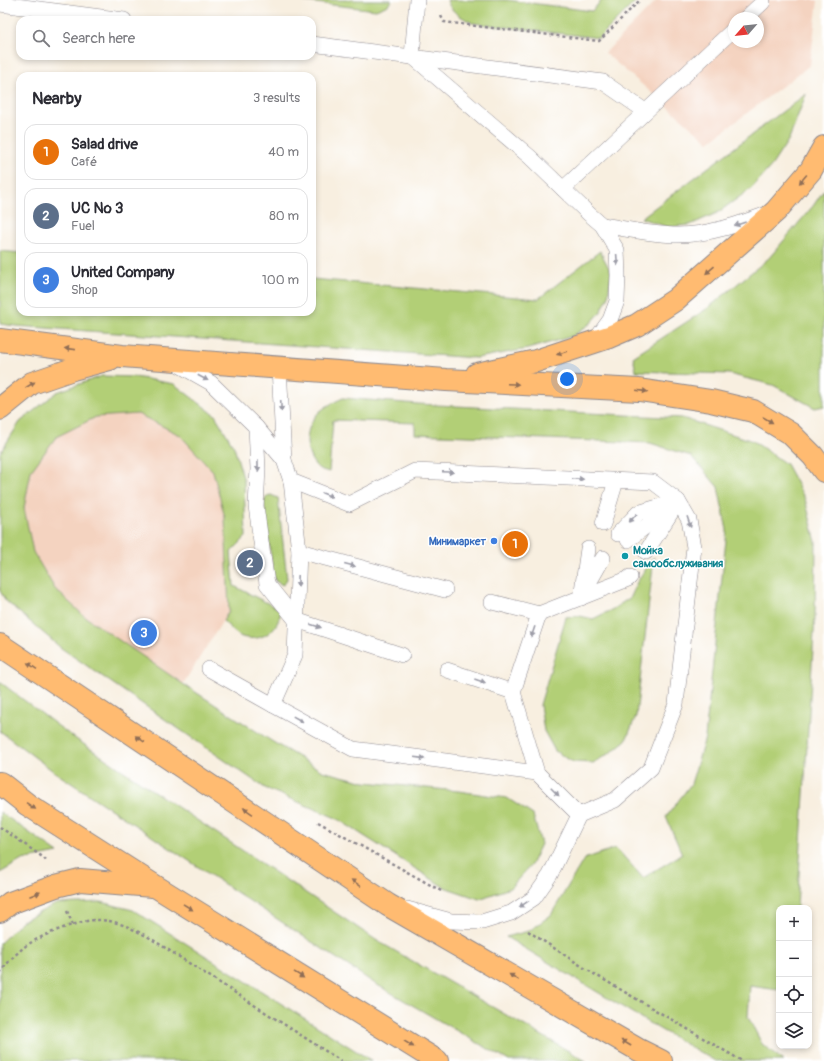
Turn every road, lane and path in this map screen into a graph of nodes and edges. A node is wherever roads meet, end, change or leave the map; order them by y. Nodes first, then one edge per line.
1 (417, 0) edge
2 (640, 0) edge
3 (763, 2) dead end
4 (0, 4) edge
5 (438, 11) dead end
6 (752, 12) edge
7 (93, 16) edge
8 (728, 35) edge
9 (316, 44) edge
10 (412, 56) junction
11 (645, 111) junction
12 (824, 147) edge
13 (563, 188) junction
14 (776, 211) junction
15 (602, 226) junction
16 (0, 340) edge
17 (594, 342) junction
18 (122, 356) junction
19 (168, 360) junction
20 (279, 367) junction
21 (446, 380) junction
22 (0, 409) edge
23 (256, 427) junction
24 (284, 460) junction
25 (824, 471) edge
26 (291, 481) junction
27 (616, 481) junction
28 (678, 501) junction
29 (604, 524) dead end
30 (623, 537) dead end
31 (588, 549) dead end
32 (299, 551) junction
33 (646, 552) dead end
34 (607, 561) dead end
35 (630, 577) dead end
36 (445, 590) dead end
37 (581, 598) junction
38 (492, 602) dead end
39 (539, 614) junction
40 (296, 620) junction
41 (0, 645) edge
42 (402, 655) dead end
43 (208, 669) dead end
44 (447, 670) dead end
45 (513, 692) junction
46 (273, 705) junction
47 (537, 773) junction
48 (0, 783) edge
49 (579, 815) junction
50 (316, 821) dead end
51 (0, 827) edge
52 (44, 858) dead end
53 (155, 886) junction
54 (446, 894) dead end
55 (388, 905) junction
56 (0, 911) edge
57 (504, 916) junction
58 (0, 973) edge
59 (341, 1061) edge
60 (438, 1061) edge
61 (661, 1061) edge
62 (742, 1061) edge

1 - 10 lane
2 - 5 path
3 - 6 lane
4 - 7 lane
8 - 11 lane
9 - 10 lane
10 - 11 lane
10 - 13 lane
11 - 13 lane
12 -> 14 highway
13 - 15 lane
14 -> 15 lane
14 -> 17 highway
15 -> 17 lane
18 -> 16 highway
17 -> 21 highway
18 - 19 highway
22 -> 18 highway
19 - 20 highway
19 -> 23 lane
20 - 21 highway
20 -> 24 lane
21 -> 25 highway
23 - 24 lane
23 -> 40 lane
24 - 26 lane
26 -> 27 lane
26 - 32 lane
27 - 28 lane
27 - 29 lane
28 -> 30 lane
28 - 33 lane
28 -> 49 lane
31 - 37 lane
32 -> 36 lane
32 -> 40 lane
34 - 37 lane
35 - 37 lane
37 - 39 lane
38 - 39 lane
39 -> 45 lane
40 -> 42 lane
40 - 46 lane
55 -> 41 highway
43 - 46 lane
44 -> 45 lane
45 - 47 lane
46 -> 47 lane
47 -> 49 lane
48 -> 53 highway
49 -> 57 lane
50 - 54 path
51 - 52 path
56 -> 53 highway
53 -> 60 highway
55 - 57 lane
61 -> 55 highway
57 - 62 path
58 - 59 path

